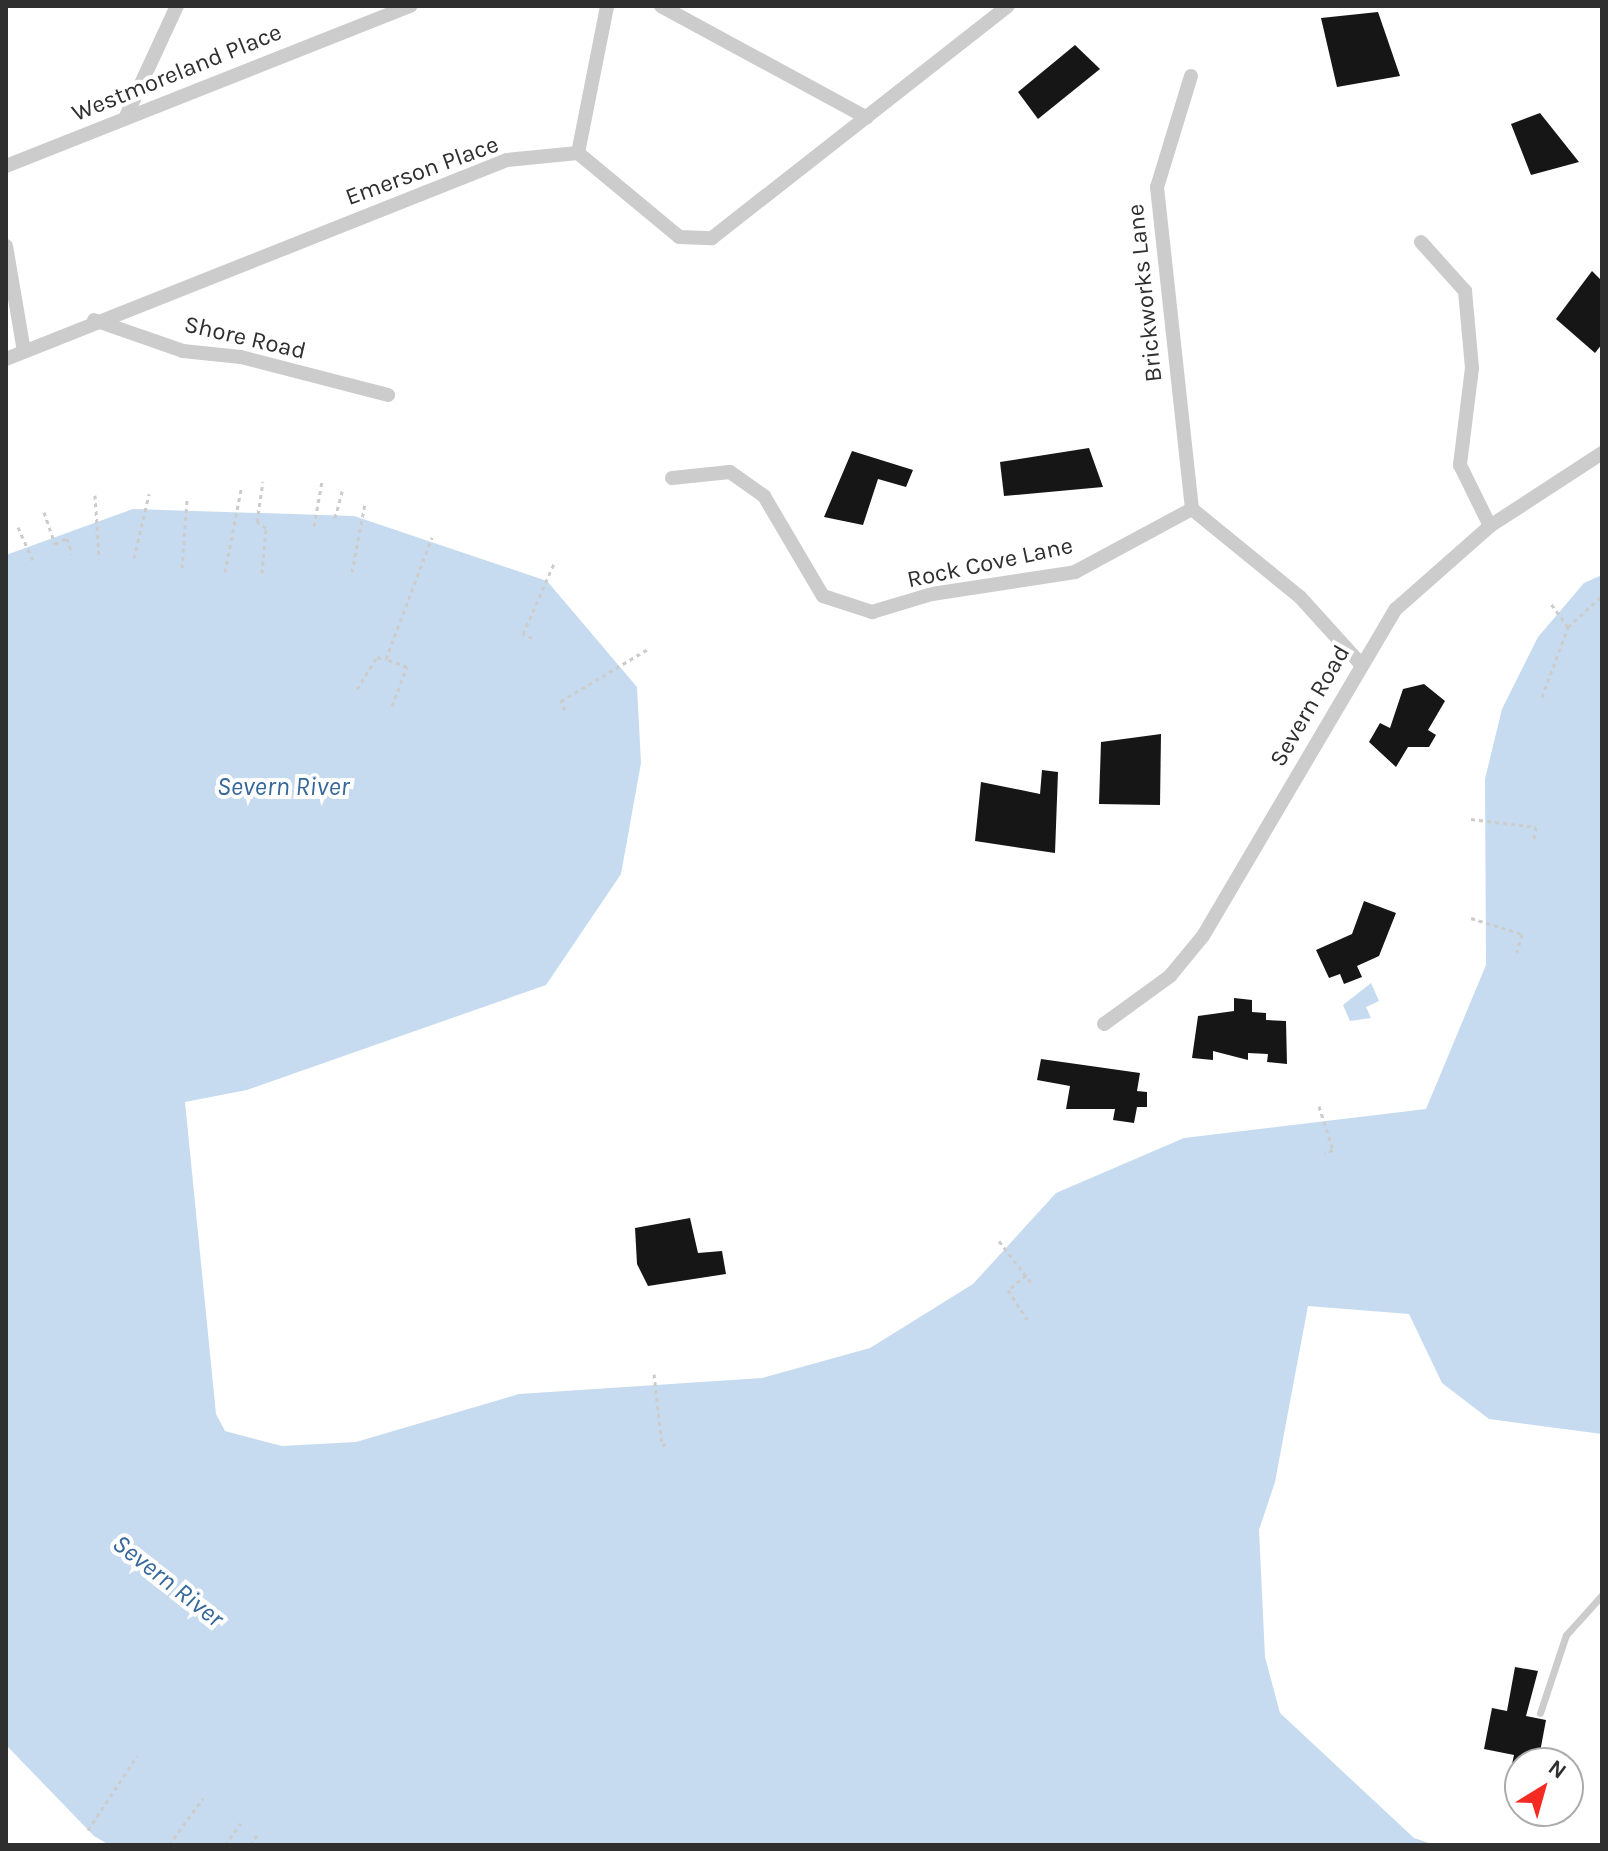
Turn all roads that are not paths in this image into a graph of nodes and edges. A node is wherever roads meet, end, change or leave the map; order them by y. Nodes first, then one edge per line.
1 (177, 6) edge
2 (410, 6) edge
3 (607, 6) edge
4 (661, 6) edge
5 (1008, 6) edge
6 (1191, 76) dead end
7 (127, 114) junction
8 (867, 118) junction
9 (578, 153) junction
10 (6, 166) edge
11 (1421, 242) dead end
12 (6, 246) edge
13 (94, 320) junction
14 (24, 351) junction
15 (6, 359) edge
16 (388, 395) dead end
17 (1602, 453) edge
18 (672, 478) dead end
19 (1192, 509) junction
20 (1490, 526) junction
21 (1359, 662) junction
22 (1104, 1024) dead end
23 (1602, 1595) edge
24 (1540, 1713) dead end

1 - 7 street
2 - 7 street, Westmoreland Place
3 - 9 street
4 - 8 street
5 - 8 street
6 - 19 street, Brickworks Lane
7 - 10 street, Westmoreland Place
8 - 9 street
9 - 13 street, Emerson Place
11 - 20 street
12 - 14 street
13 - 14 street, Emerson Place
13 - 16 street, Shore Road
14 - 15 street, Emerson Place
17 - 20 street, Severn Road
18 - 19 street, Rock Cove Lane
19 - 21 street
20 - 21 street, Severn Road
21 - 22 street, Severn Road
23 - 24 lane

